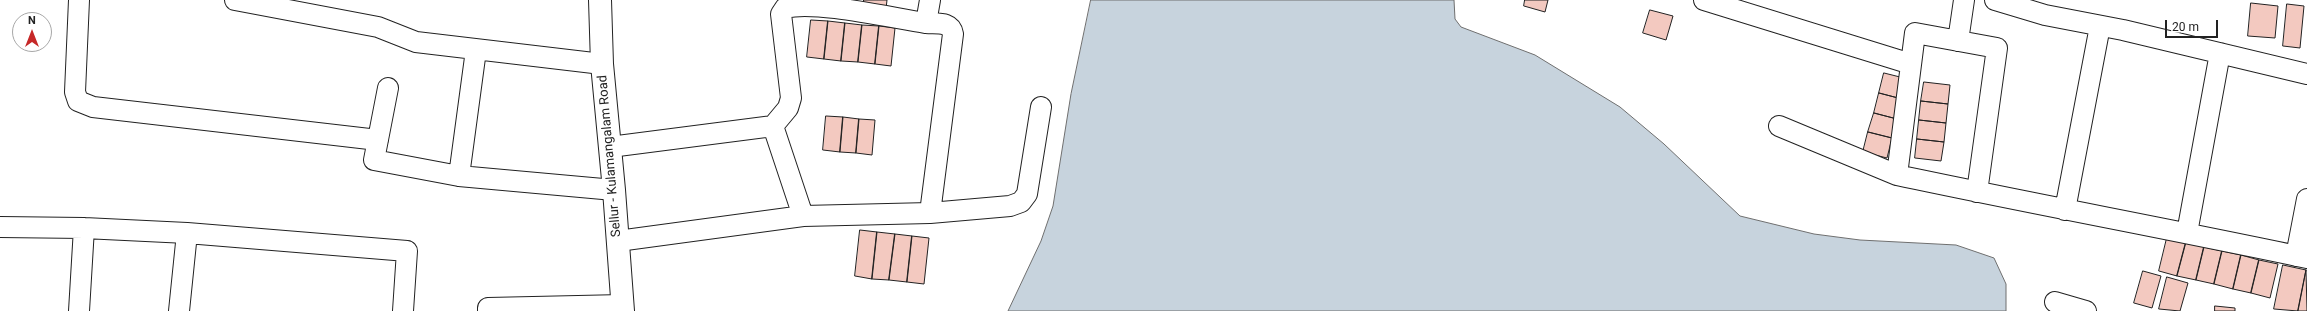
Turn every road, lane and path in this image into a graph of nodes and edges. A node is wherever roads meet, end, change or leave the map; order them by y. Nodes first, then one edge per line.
1 (79, 0) edge
2 (235, 0) edge
3 (600, 0) edge
4 (930, 0) edge
5 (1704, 0) edge
6 (1964, 0) edge
7 (1996, 0) edge
8 (926, 23) junction
9 (2100, 26) junction
10 (1958, 41) junction
11 (476, 50) junction
12 (2220, 53) junction
13 (602, 64) junction
14 (1911, 64) junction
15 (2307, 74) edge
16 (388, 88) dead end
17 (1041, 107) dead end
18 (780, 118) junction
19 (1779, 126) dead end
20 (378, 140) junction
21 (610, 147) junction
22 (1897, 175) junction
23 (459, 176) junction
24 (614, 190) junction
25 (1977, 192) junction
26 (2307, 199) edge
27 (2065, 210) junction
28 (930, 213) junction
29 (803, 216) junction
30 (0, 227) edge
31 (84, 228) junction
32 (187, 233) junction
33 (2187, 233) junction
34 (618, 241) junction
35 (2302, 257) edge
36 (2054, 302) dead end
37 (623, 308) edge
38 (79, 311) edge
39 (179, 311) edge
40 (403, 311) edge
41 (488, 311) edge
42 (2086, 311) edge

1 - 20 street
2 - 11 street
3 - 13 main road, Sellur - Kulamangalam Road
4 - 8 street
5 - 14 street
6 - 10 street
7 - 9 street
8 - 18 street
8 - 28 street
9 - 12 street
9 - 27 street
10 - 14 street
10 - 25 street
11 - 13 street
11 - 23 street
12 - 15 street
12 - 33 street
13 - 21 main road, Sellur - Kulamangalam Road
14 - 22 street
16 - 20 street
17 - 28 street
18 - 21 street
18 - 29 street
19 - 22 street
20 - 23 street
21 - 24 main road, Sellur - Kulamangalam Road
22 - 25 street
23 - 24 street
24 - 34 main road, Sellur - Kulamangalam Road
25 - 27 street
26 - 35 street
27 - 33 street
28 - 29 street
29 - 34 street
30 - 31 street
31 - 32 street
31 - 38 street
32 - 39 street
32 - 40 street
33 - 35 street
34 - 37 main road, Sellur - Kulamangalam Road
36 - 42 street
37 - 41 street

